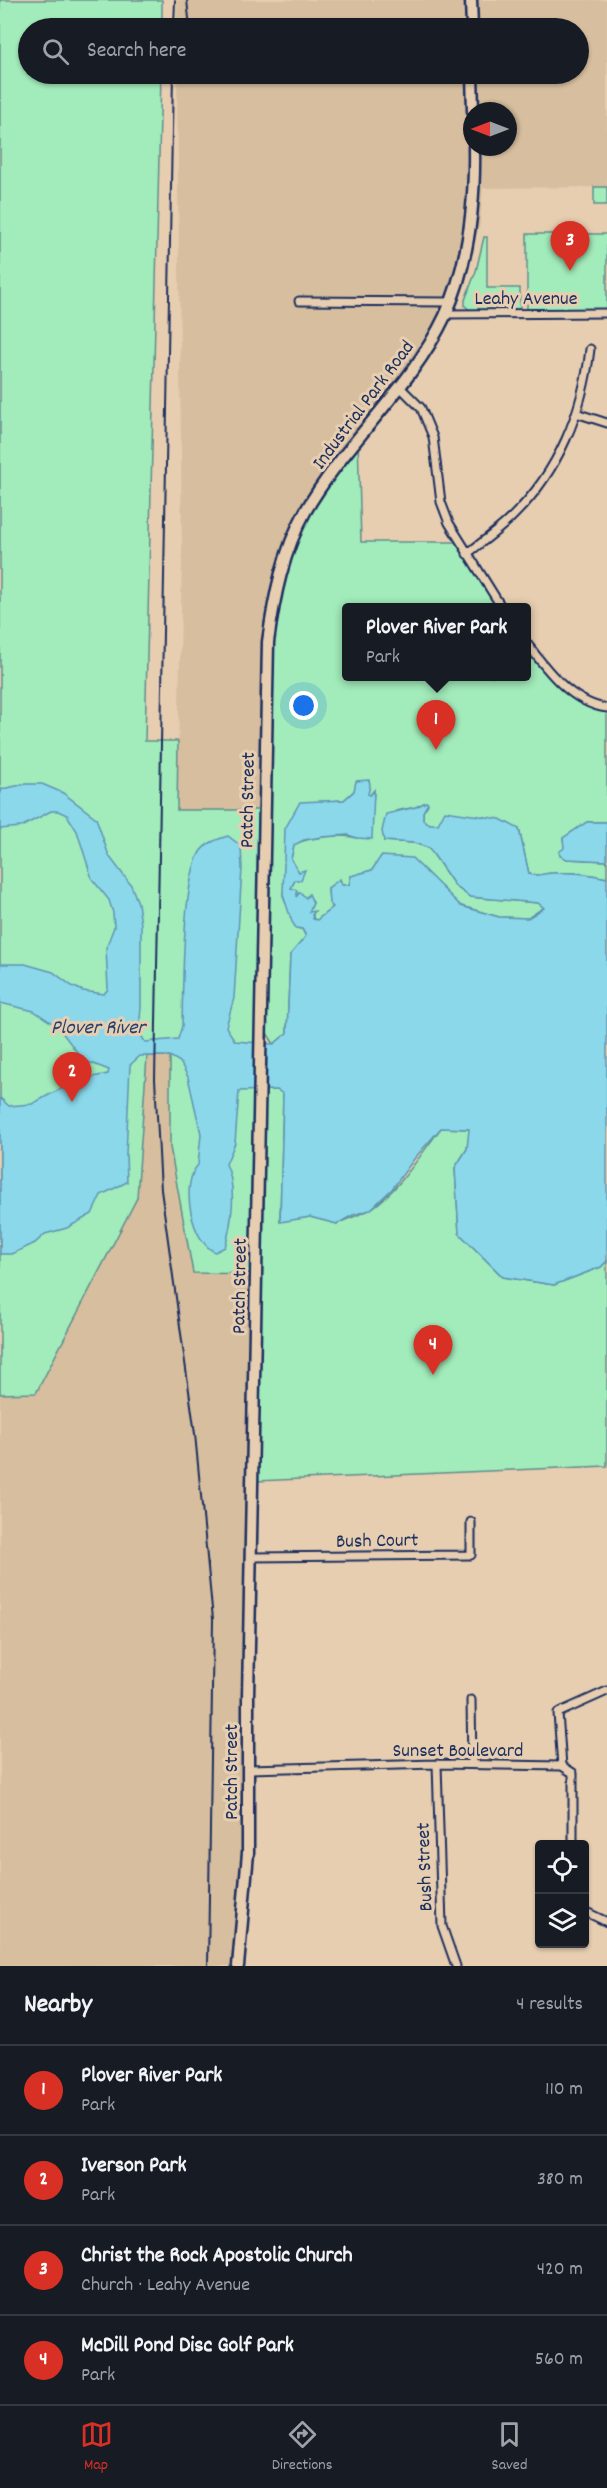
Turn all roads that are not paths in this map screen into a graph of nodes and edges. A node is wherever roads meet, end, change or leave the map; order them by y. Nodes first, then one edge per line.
1 (471, 0) edge
2 (472, 18) edge
3 (472, 84) edge
4 (473, 102) edge
5 (474, 156) edge
6 (299, 301) dead end
7 (450, 302) junction
8 (607, 313) edge
9 (446, 314) junction
10 (590, 349) dead end
11 (401, 388) junction
12 (576, 413) junction
13 (607, 423) edge
14 (467, 554) junction
15 (499, 603) edge
16 (273, 606) joint
17 (531, 649) edge
18 (607, 708) edge
19 (471, 1522) dead end
20 (251, 1557) junction
21 (607, 1691) edge
22 (471, 1700) dead end
23 (437, 1764) junction
24 (472, 1764) junction
25 (562, 1766) junction
26 (249, 1769) junction
27 (573, 1840) edge
28 (589, 1913) edge
29 (607, 1922) edge
30 (238, 1966) edge
31 (456, 1966) edge

1 - 2 street
3 - 4 street
5 - 7 street, Industrial Park Road
6 - 7 street, Leahy Avenue
7 - 9 street, Industrial Park Road
8 - 9 street, Leahy Avenue
9 - 11 street, Industrial Park Road
10 - 12 street
11 - 14 street
11 - 16 street, Industrial Park Road
12 - 13 street
12 - 14 street
14 - 15 street
16 - 20 street, Patch Street
17 - 18 street
19 - 20 street, Bush Court
20 - 26 street, Patch Street
21 - 25 street
22 - 24 street
23 - 24 street, Sunset Boulevard
23 - 26 street, Sunset Boulevard
23 - 31 street, Bush Street
24 - 25 street, Sunset Boulevard
25 - 27 street
26 - 30 street, Patch Street
28 - 29 street

